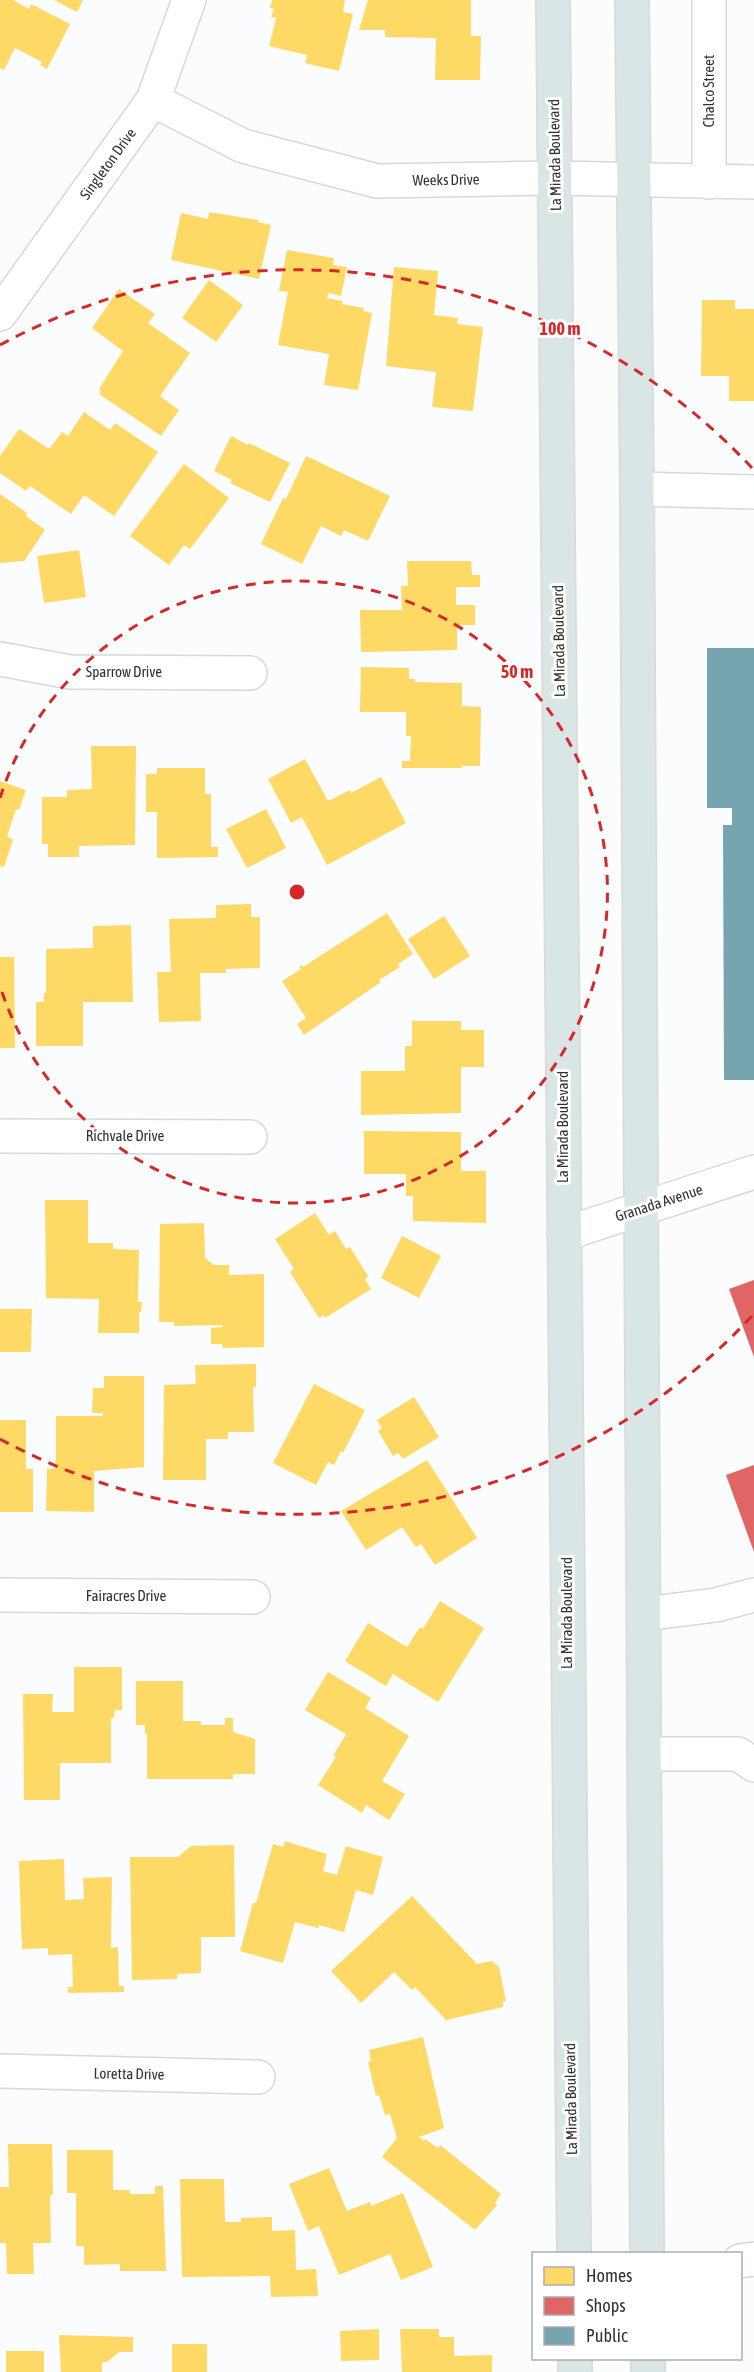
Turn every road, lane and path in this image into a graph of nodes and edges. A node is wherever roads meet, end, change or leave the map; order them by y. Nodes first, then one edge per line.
1 (189, 0) edge
2 (553, 0) edge
3 (632, 0) edge
4 (709, 0) edge
5 (153, 100) junction
6 (555, 178) junction
7 (635, 180) junction
8 (709, 182) junction
9 (754, 182) edge
10 (0, 314) edge
11 (637, 489) junction
12 (754, 492) edge
13 (0, 660) edge
14 (250, 673) dead end
15 (0, 1136) edge
16 (250, 1137) dead end
17 (754, 1172) edge
18 (641, 1209) junction
19 (564, 1234) junction
20 (0, 1595) edge
21 (754, 1595) edge
22 (253, 1597) dead end
23 (644, 1614) junction
24 (749, 1751) edge
25 (645, 1754) junction
26 (0, 2071) edge
27 (258, 2077) dead end
28 (574, 2252) edge
29 (648, 2252) edge

1 - 5 street, Singleton Drive
2 - 6 main road, La Mirada Boulevard
3 - 7 main road
4 - 8 street, Chalco Street
5 - 6 street, Weeks Drive
5 - 10 street, Singleton Drive
6 - 7 street, Weeks Drive
6 - 19 main road, La Mirada Boulevard
7 - 8 street, Weeks Drive
7 - 11 main road
8 - 9 street, Weeks Drive
11 - 12 street
11 - 18 main road
13 - 14 street, Sparrow Drive
15 - 16 street, Richvale Drive
17 - 18 street, Granada Avenue
18 - 19 street, Granada Avenue
18 - 23 main road
19 - 28 main road, La Mirada Boulevard
20 - 22 street, Fairacres Drive
21 - 23 street
23 - 25 main road
24 - 25 street
25 - 29 main road
26 - 27 street, Loretta Drive

